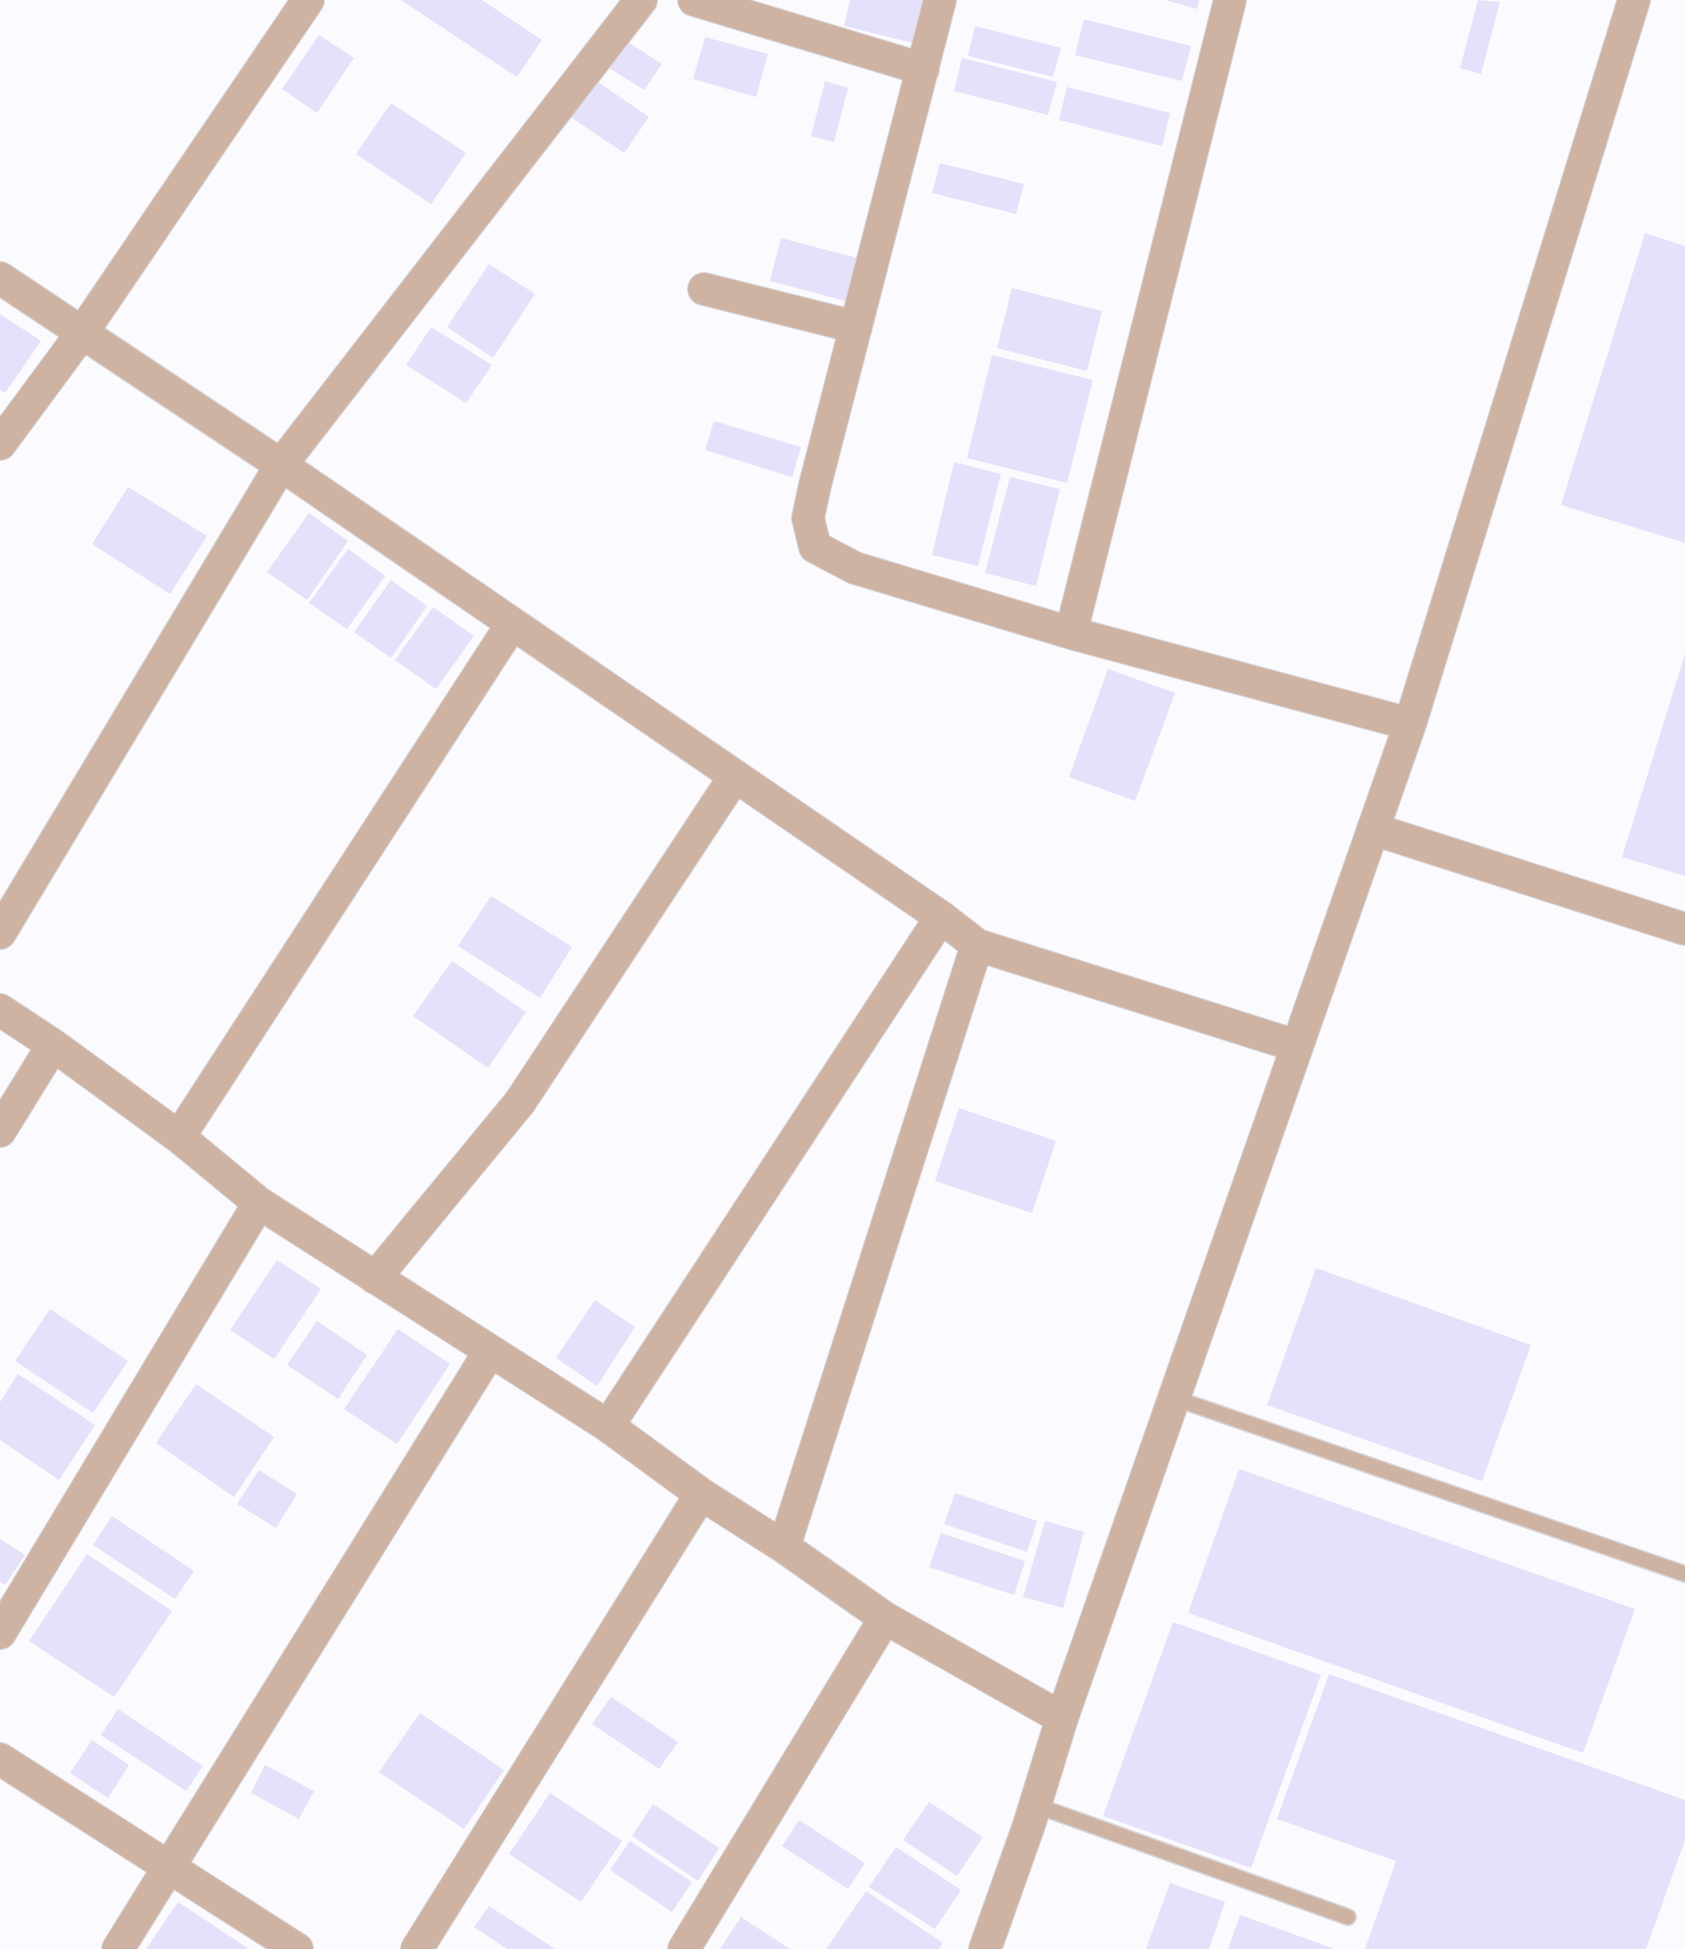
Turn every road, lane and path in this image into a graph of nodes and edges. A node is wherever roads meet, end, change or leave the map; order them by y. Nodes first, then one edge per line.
1 (308, 0) edge
2 (641, 0) edge
3 (694, 0) edge
4 (940, 0) edge
5 (1230, 0) edge
6 (1634, 0) edge
7 (923, 69) junction
8 (0, 278) edge
9 (704, 289) dead end
10 (856, 327) junction
11 (82, 333) junction
12 (0, 444) edge
13 (281, 465) junction
14 (512, 624) junction
15 (1071, 633) junction
16 (1410, 723) junction
17 (735, 776) junction
18 (1373, 829) junction
19 (941, 917) junction
20 (1685, 929) edge
21 (0, 933) edge
22 (978, 945) junction
23 (0, 1010) edge
24 (53, 1045) junction
25 (1297, 1046) junction
26 (0, 1131) edge
27 (179, 1137) junction
28 (259, 1203) junction
29 (375, 1278) junction
30 (490, 1351) junction
31 (1174, 1398) junction
32 (608, 1426) junction
33 (701, 1494) junction
34 (783, 1546) junction
35 (1685, 1574) edge
36 (885, 1618) junction
37 (0, 1633) edge
38 (1062, 1718) junction
39 (0, 1759) edge
40 (1035, 1805) junction
41 (168, 1868) junction
42 (1348, 1917) dead end
43 (118, 1949) edge
44 (297, 1949) edge
45 (417, 1949) edge
46 (684, 1949) edge
47 (985, 1949) edge

1 - 11 street
2 - 13 street
3 - 7 street
4 - 7 street
5 - 15 street
6 - 16 street
7 - 10 street
8 - 11 street
9 - 10 street
10 - 15 street
11 - 12 street
11 - 13 street
13 - 14 street
13 - 21 street
14 - 17 street
14 - 27 street
15 - 16 street
16 - 18 street
17 - 19 street
17 - 29 street
18 - 20 street
18 - 25 street
19 - 22 street
19 - 32 street
22 - 25 street
22 - 34 street
23 - 24 street
24 - 26 street
24 - 27 street
25 - 31 street
27 - 28 street
28 - 29 street
28 - 37 street
29 - 30 street
30 - 32 street
30 - 41 street
31 - 35 lane
31 - 38 street
32 - 33 street
33 - 34 street
33 - 45 street
34 - 36 street
36 - 38 street
36 - 46 street
38 - 40 street
39 - 41 street
40 - 42 lane
40 - 47 street
41 - 43 street
41 - 44 street

